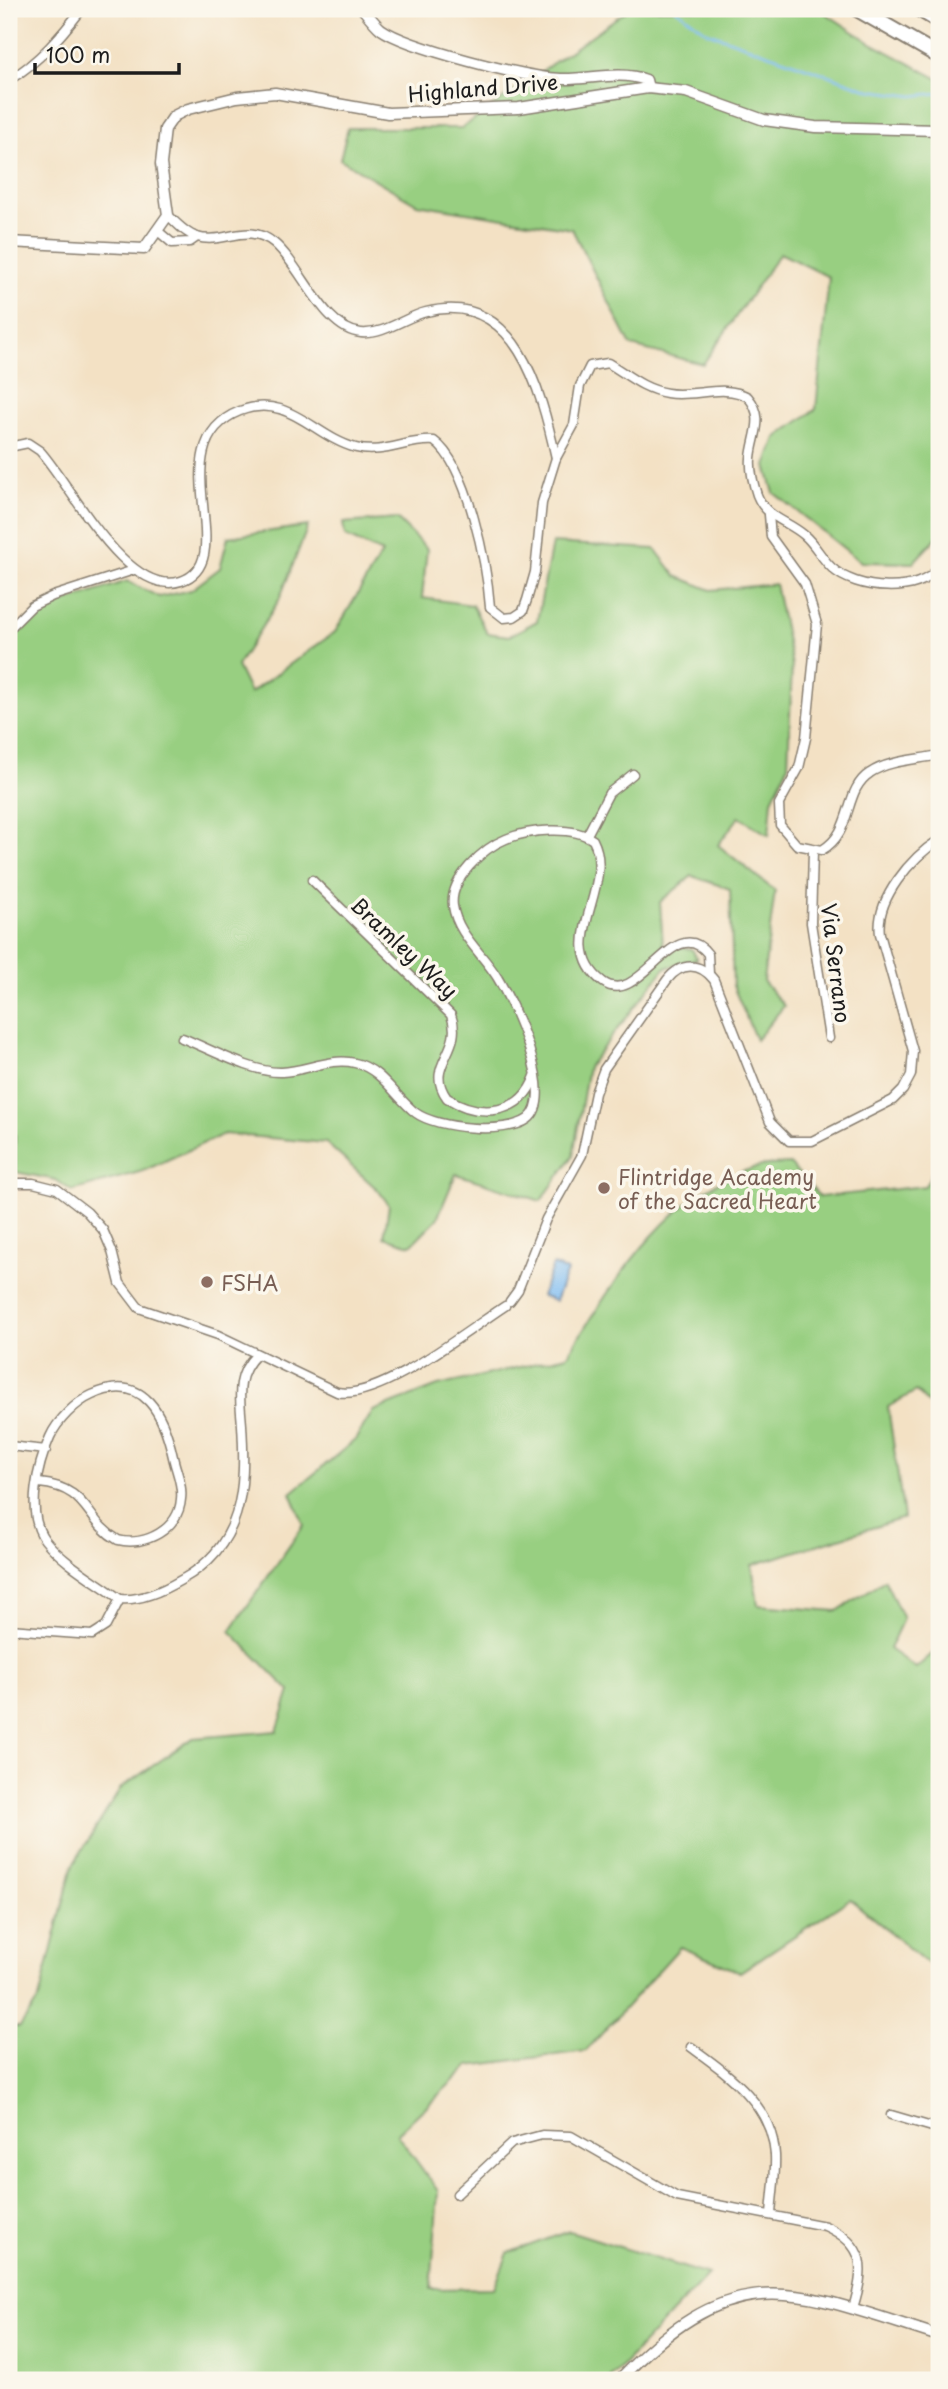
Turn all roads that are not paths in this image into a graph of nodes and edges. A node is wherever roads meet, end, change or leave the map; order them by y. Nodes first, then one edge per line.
1 (82, 9) edge
2 (363, 9) edge
3 (856, 9) edge
4 (939, 56) edge
5 (9, 80) edge
6 (648, 88) junction
7 (939, 130) edge
8 (167, 215) junction
9 (159, 232) junction
10 (197, 237) junction
11 (9, 242) edge
12 (9, 447) edge
13 (555, 458) junction
14 (769, 515) junction
15 (939, 567) edge
16 (134, 570) junction
17 (9, 629) edge
18 (939, 755) edge
19 (634, 774) dead end
20 (587, 835) junction
21 (939, 839) edge
22 (813, 851) junction
23 (312, 880) dead end
24 (709, 974) junction
25 (182, 1038) dead end
26 (829, 1038) dead end
27 (536, 1073) junction
28 (9, 1183) edge
29 (256, 1355) junction
30 (9, 1446) edge
31 (46, 1450) junction
32 (39, 1483) junction
33 (120, 1599) junction
34 (9, 1629) edge
35 (691, 2047) dead end
36 (891, 2115) dead end
37 (939, 2129) edge
38 (457, 2194) dead end
39 (771, 2215) junction
40 (853, 2308) junction
41 (939, 2336) edge
42 (619, 2380) edge

1 - 5 street
2 - 6 street
3 - 4 highway
6 - 7 street, Highland Drive
6 - 8 street, Highland Drive
8 - 9 street
8 - 10 street
9 - 10 street
9 - 11 street
10 - 13 street
12 - 16 street
13 - 14 street
13 - 16 street
14 - 15 street
14 - 22 street
16 - 17 street
18 - 22 street
19 - 20 street
20 - 24 street
20 - 27 street
21 - 24 street
22 - 26 street, Via Serrano
23 - 27 street, Bramley Way
24 - 29 street
25 - 27 street
28 - 29 street
29 - 33 street
30 - 31 street
31 - 32 street
31 - 32 street
32 - 33 street
33 - 34 street
35 - 39 street
36 - 37 street
38 - 39 street
39 - 40 street
40 - 41 street
40 - 42 street

